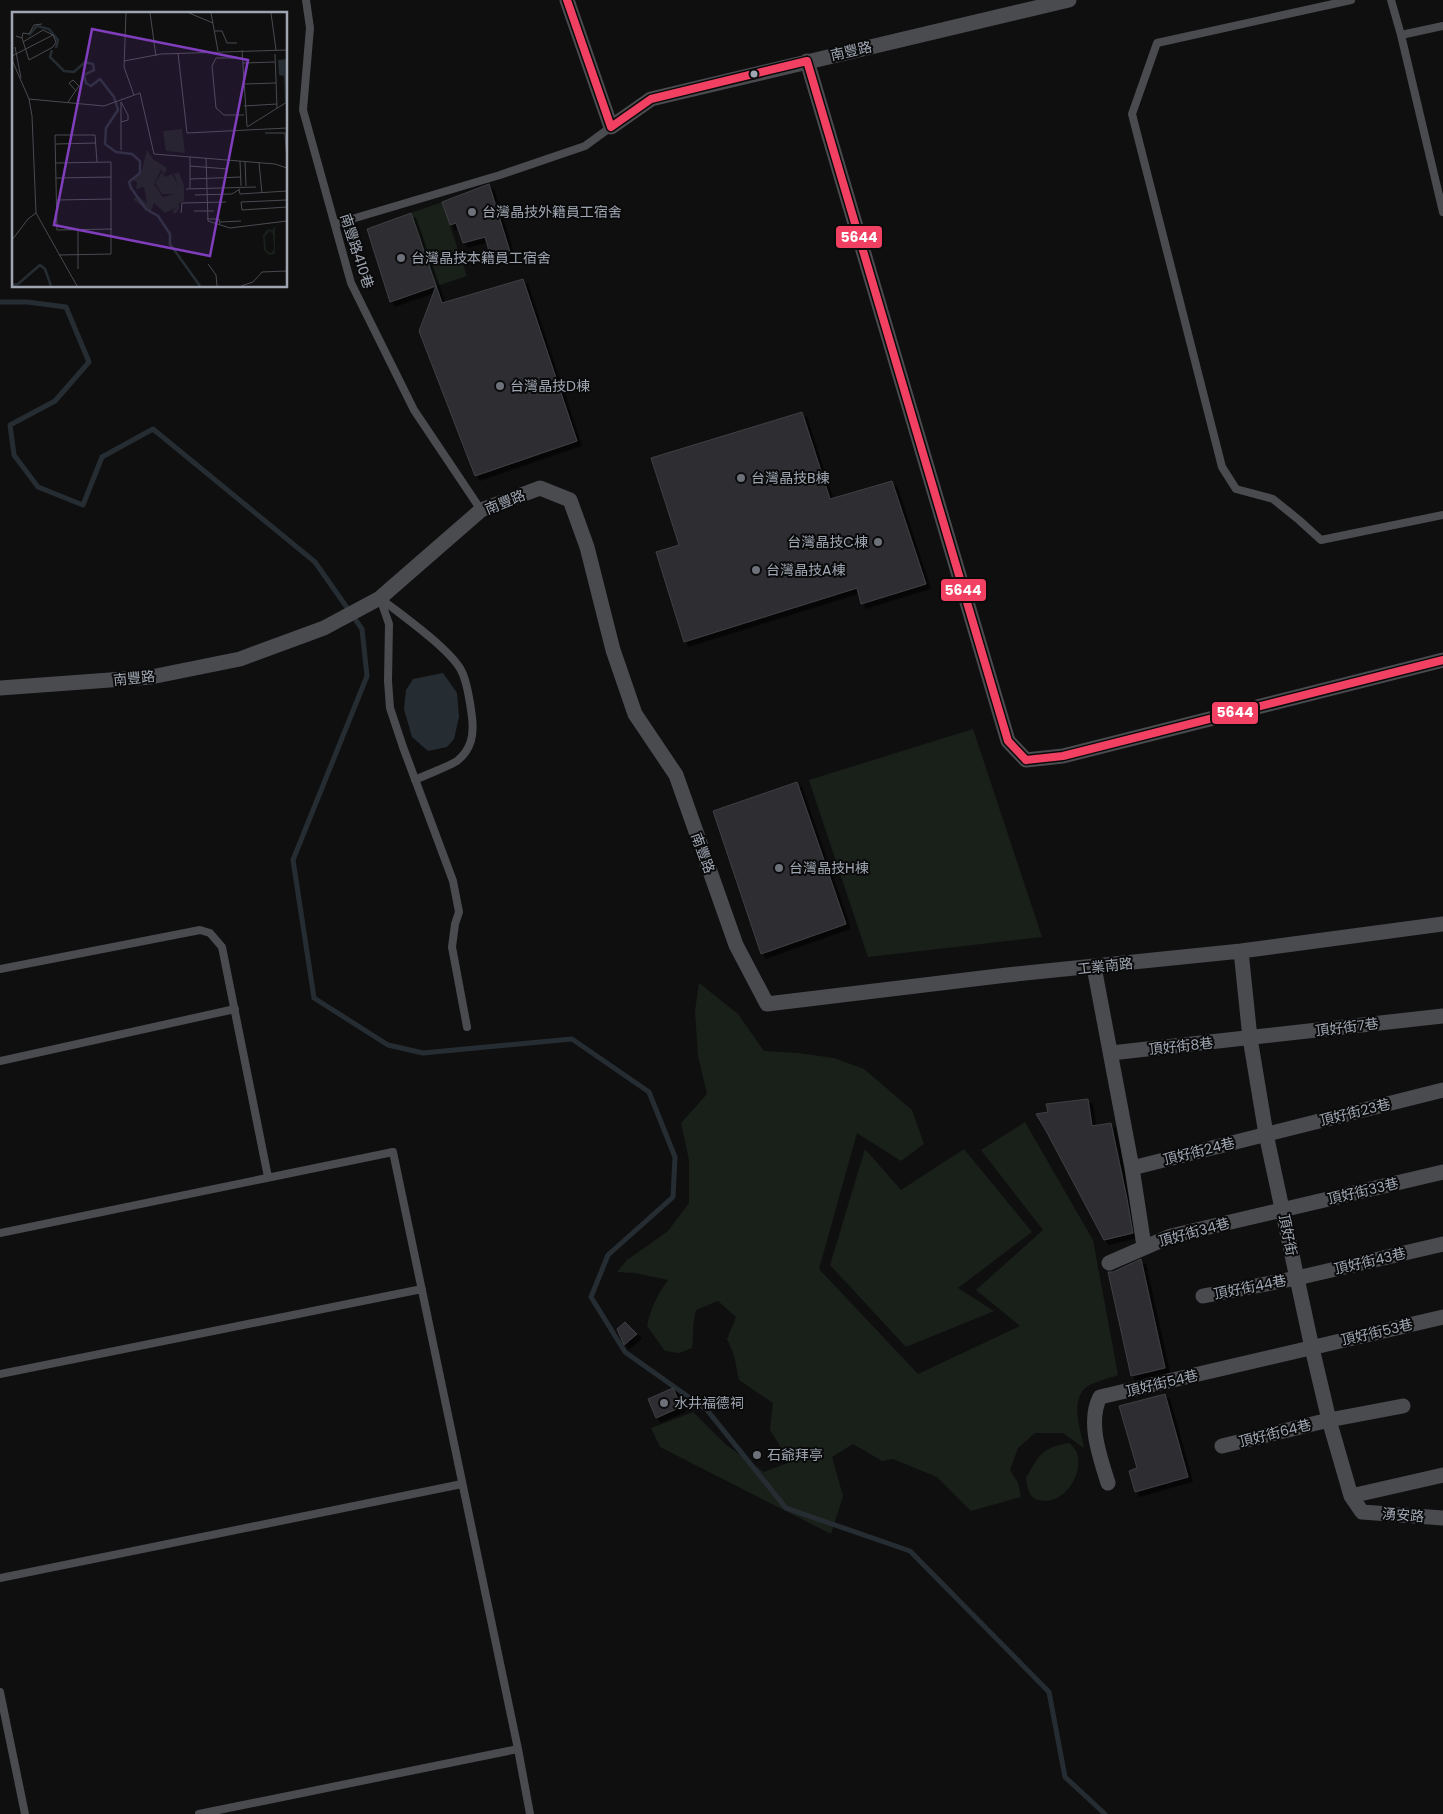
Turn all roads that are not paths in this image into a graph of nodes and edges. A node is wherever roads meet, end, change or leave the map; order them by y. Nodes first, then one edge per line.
1 (306, 0) edge
2 (567, 0) edge
3 (1069, 0) edge
4 (1352, 0) edge
5 (1391, 0) edge
6 (1443, 26) edge
7 (1401, 35) junction
8 (807, 61) junction
9 (611, 127) junction
10 (1443, 212) edge
11 (335, 224) junction
12 (481, 510) junction
13 (1443, 515) edge
14 (380, 598) junction
15 (1443, 660) edge
16 (0, 688) edge
17 (415, 780) junction
18 (1443, 924) edge
19 (1241, 951) junction
20 (1094, 967) junction
21 (0, 969) edge
22 (767, 1004) joint
23 (234, 1010) junction
24 (1443, 1016) edge
25 (467, 1027) dead end
26 (1250, 1038) junction
27 (1111, 1053) junction
28 (0, 1061) edge
29 (1443, 1090) edge
30 (1266, 1134) junction
31 (1132, 1168) junction
32 (1443, 1172) edge
33 (268, 1178) junction
34 (1283, 1209) junction
35 (0, 1233) edge
36 (1443, 1244) edge
37 (1144, 1246) junction
38 (1109, 1263) dead end
39 (1297, 1278) junction
40 (422, 1289) junction
41 (1203, 1296) dead end
42 (1443, 1317) edge
43 (1312, 1348) junction
44 (0, 1374) edge
45 (1403, 1406) dead end
46 (1329, 1420) junction
47 (1222, 1446) dead end
48 (1443, 1475) edge
49 (1108, 1483) dead end
50 (462, 1484) junction
51 (1351, 1496) junction
52 (1362, 1512) joint
53 (1443, 1518) edge
54 (0, 1578) edge
55 (0, 1692) edge
56 (518, 1749) junction
57 (223, 1812) edge
58 (26, 1814) edge
59 (199, 1814) edge
60 (530, 1814) edge

1 - 11 lane, 南豐路410巷
2 - 9 street
3 - 8 street, 南豐路
4 - 13 lane
5 - 7 lane
6 - 7 lane
7 - 10 lane
8 - 9 street, 南豐路
8 - 15 street
9 - 11 lane
11 - 12 lane, 南豐路410巷
12 - 14 street, 南豐路
12 - 22 street, 南豐路
14 - 16 street, 南豐路
14 - 17 lane
14 - 17 lane
17 - 25 lane
18 - 19 street, 工業南路
19 - 20 street, 工業南路
19 - 26 street, 頂好街
20 - 22 street, 工業南路
20 - 27 street
21 - 23 lane
23 - 28 lane
23 - 33 lane
24 - 26 street, 頂好街7巷
26 - 27 street, 頂好街8巷
26 - 30 street, 頂好街
27 - 31 street
29 - 30 street, 頂好街23巷
30 - 31 street, 頂好街24巷
30 - 34 street, 頂好街
31 - 37 street
32 - 34 street, 頂好街33巷
33 - 35 lane
33 - 40 lane
34 - 37 street, 頂好街34巷
34 - 39 street, 頂好街
36 - 39 street, 頂好街43巷
37 - 38 street, 頂好街34巷
39 - 41 street, 頂好街44巷
39 - 43 street, 頂好街
40 - 44 lane
40 - 50 lane
42 - 43 street, 頂好街53巷
43 - 46 street, 頂好街
43 - 49 street, 頂好街54巷
45 - 46 street, 頂好街64巷
46 - 47 street, 頂好街64巷
46 - 51 street, 頂好街
48 - 51 street
50 - 54 lane
50 - 56 lane
51 - 52 street, 頂好街
52 - 53 street, 湧安路
55 - 58 lane
56 - 57 lane
56 - 60 lane
57 - 59 lane

